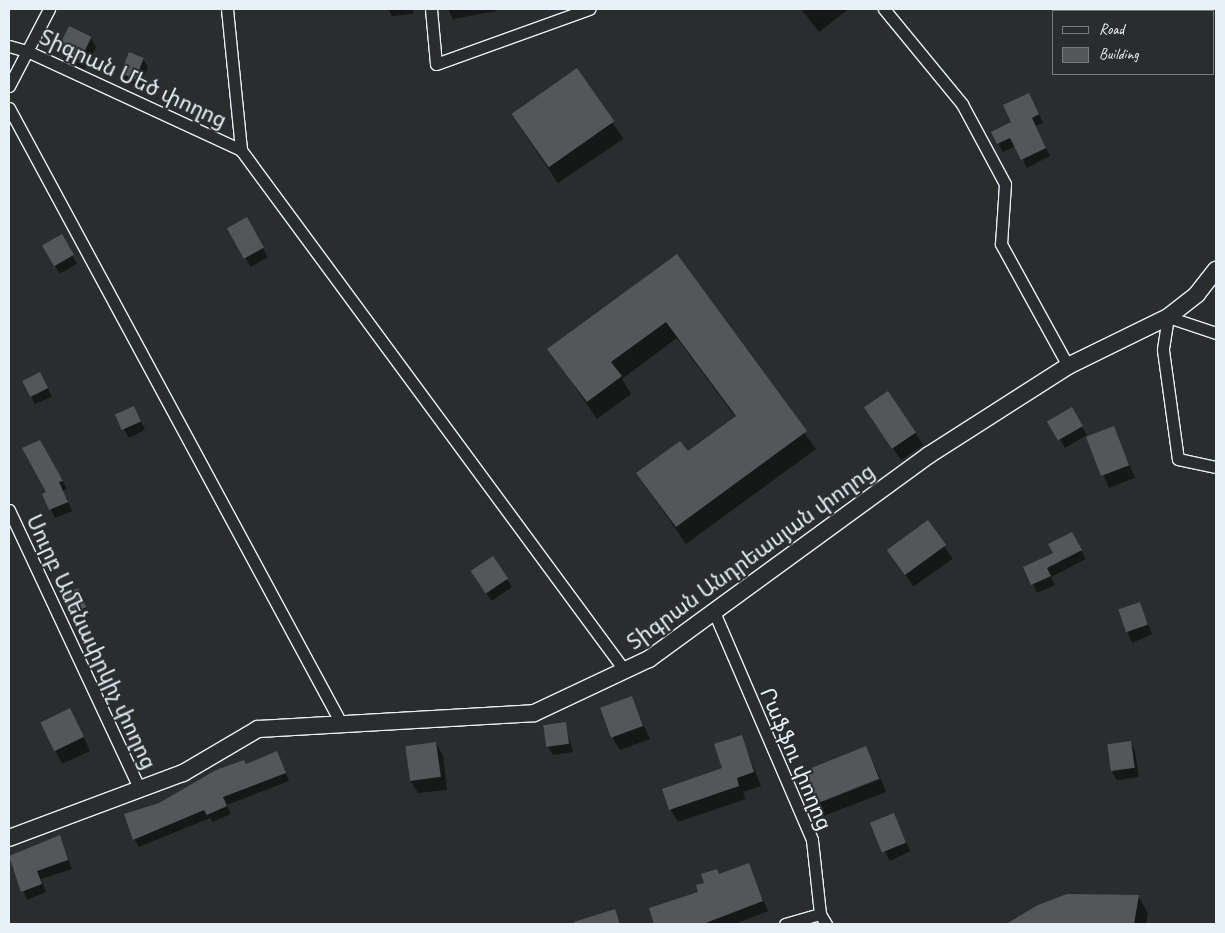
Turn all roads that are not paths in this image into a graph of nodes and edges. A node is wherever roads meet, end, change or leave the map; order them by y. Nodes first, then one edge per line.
1 (49, 9) edge
2 (227, 9) edge
3 (431, 9) edge
4 (590, 9) edge
5 (884, 9) edge
6 (9, 46) edge
7 (27, 51) junction
8 (9, 86) edge
9 (9, 108) edge
10 (241, 150) junction
11 (1216, 270) edge
12 (1168, 317) junction
13 (1216, 333) edge
14 (1068, 366) junction
15 (1216, 467) edge
16 (9, 510) edge
17 (714, 612) junction
18 (625, 671) junction
19 (341, 723) junction
20 (140, 790) junction
21 (9, 838) edge
22 (820, 914) junction
23 (785, 924) edge
24 (826, 924) edge

1 - 7 street
2 - 10 street
3 - 4 street
5 - 14 street
6 - 7 street, Տիգրան Մեծ փողոց
7 - 8 street
7 - 10 street, Տիգրան Մեծ փողոց
9 - 19 street
10 - 18 street
11 - 12 main road, Տիգրան Անդրեասյան փողոց
12 - 13 street
12 - 14 main road, Տիգրան Անդրեասյան փողոց
12 - 15 street
14 - 17 main road, Տիգրան Անդրեասյան փողոց
16 - 20 street, Սուրբ Ամենափրկիչ փողոց
17 - 18 main road, Տիգրան Անդրեասյան փողոց
17 - 22 street, Րաֆֆու փողոց
18 - 19 main road, Տիգրան Անդրեասյան փողոց
19 - 20 main road, Տիգրան Անդրեասյան փողոց
20 - 21 main road, Տիգրան Անդրեասյան փողոց
22 - 23 street
22 - 24 street, Րաֆֆու փողոց

